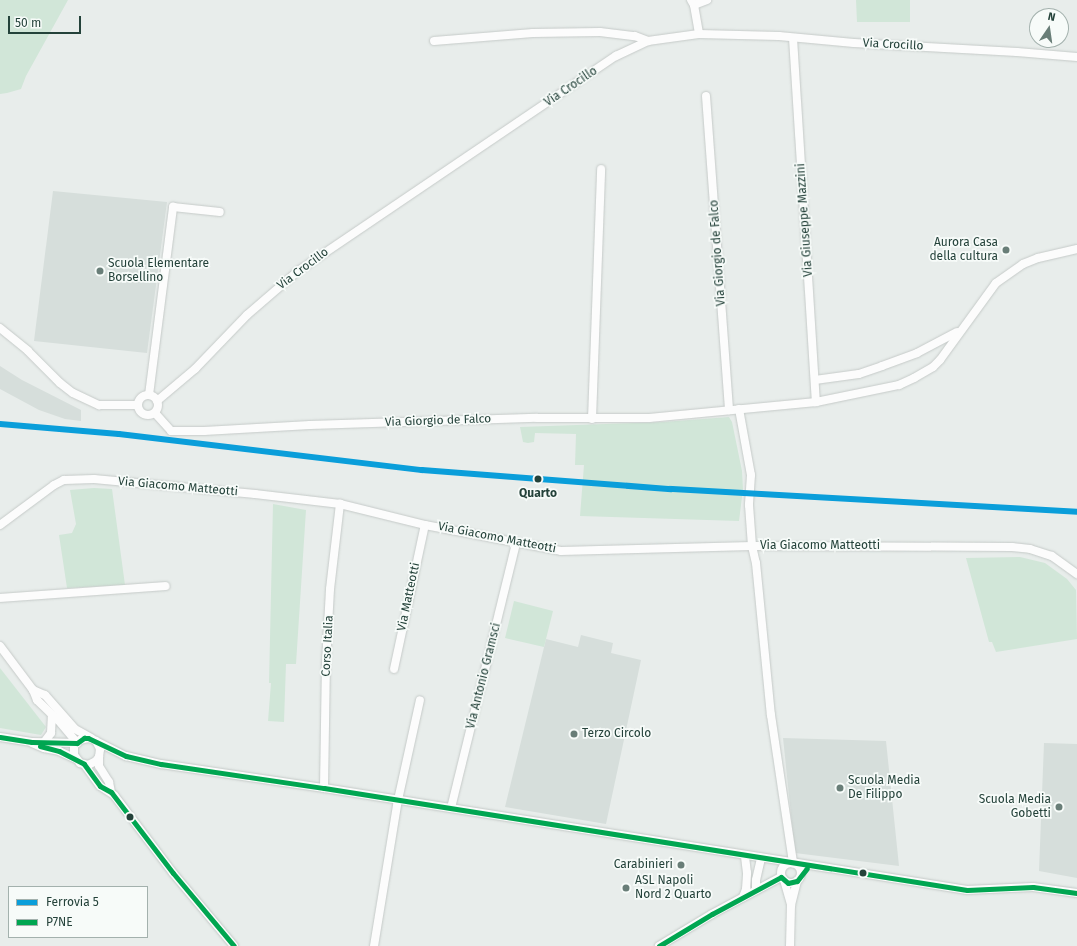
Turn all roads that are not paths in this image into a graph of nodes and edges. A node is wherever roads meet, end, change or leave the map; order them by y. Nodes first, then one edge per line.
1 (707, 0) edge
2 (692, 3) edge
3 (699, 34) junction
4 (793, 38) junction
5 (434, 40) dead end
6 (648, 41) junction
7 (1077, 58) edge
8 (706, 96) dead end
9 (601, 169) dead end
10 (220, 212) dead end
11 (1077, 249) edge
12 (0, 328) edge
13 (959, 331) junction
14 (930, 347) junction
15 (940, 360) junction
16 (815, 380) junction
17 (149, 395) junction
18 (158, 401) junction
19 (816, 402) junction
20 (138, 405) junction
21 (740, 409) junction
22 (729, 410) junction
23 (155, 413) junction
24 (592, 419) junction
25 (340, 504) junction
26 (0, 525) edge
27 (425, 525) junction
28 (516, 544) junction
29 (752, 546) junction
30 (1077, 574) edge
31 (166, 586) dead end
32 (0, 598) edge
33 (0, 646) edge
34 (394, 669) dead end
35 (33, 690) junction
36 (420, 700) dead end
37 (52, 715) junction
38 (0, 737) edge
39 (94, 740) junction
40 (45, 741) junction
41 (32, 742) junction
42 (76, 743) junction
43 (99, 757) junction
44 (76, 759) junction
45 (84, 764) junction
46 (324, 788) junction
47 (111, 792) junction
48 (398, 800) junction
49 (451, 808) junction
50 (745, 856) junction
51 (761, 858) junction
52 (793, 863) junction
53 (812, 866) junction
54 (801, 873) junction
55 (783, 878) junction
56 (797, 881) junction
57 (756, 890) junction
58 (1077, 893) edge
59 (743, 897) junction
60 (791, 905) junction
61 (234, 946) edge
62 (374, 946) edge
63 (659, 946) edge
64 (790, 946) edge

1 - 2 street
2 - 3 street
3 - 4 street, Via Crocillo
3 - 6 street, Via Crocillo
4 - 7 street, Via Crocillo
4 - 16 street, Via Giuseppe Mazzini
5 - 6 street
6 - 18 street, Via Crocillo
8 - 22 street, Via Giorgio de Falco
9 - 24 street
10 - 17 street
11 - 13 street, Via Giorgio de Falco
12 - 20 street
13 - 14 street, Via Giorgio de Falco
13 - 15 street, Via Giorgio de Falco
14 - 15 street
14 - 16 street, Via Giorgio de Falco
15 - 19 street, Via Giorgio de Falco
16 - 19 street, Via Giuseppe Mazzini
17 - 18 street
17 - 20 street
18 - 23 street
19 - 21 street, Via Giorgio de Falco
20 - 23 street
21 - 22 street, Via Giorgio de Falco
21 - 29 street
22 - 24 street, Via Giorgio de Falco
23 - 24 street, Via Giorgio de Falco
25 - 26 street, Via Giacomo Matteotti
25 - 27 street, Via Giacomo Matteotti
25 - 46 street, Corso Italia
27 - 28 street, Via Giacomo Matteotti
27 - 34 street, Via Matteotti
28 - 29 street, Via Giacomo Matteotti
28 - 49 street, Via Antonio Gramsci
29 - 30 street, Via Giacomo Matteotti
29 - 52 street
31 - 32 street
33 - 35 street
35 - 37 street
35 - 39 street
36 - 48 street
37 - 40 street
37 - 42 street
38 - 41 street
39 - 42 street
39 - 43 street
39 - 46 street
40 - 41 street
40 - 42 street
41 - 44 street
42 - 44 street
43 - 45 street
43 - 47 street
44 - 45 street
45 - 47 street
46 - 48 street
47 - 61 street
48 - 49 street
48 - 62 street
49 - 50 street
50 - 51 street
50 - 59 street
51 - 52 street
51 - 57 street
52 - 53 street
52 - 54 street
52 - 55 street
53 - 54 street
53 - 58 street
54 - 56 street
55 - 56 street
55 - 57 street
55 - 60 street
56 - 60 street
57 - 59 street
59 - 63 street
60 - 64 street

